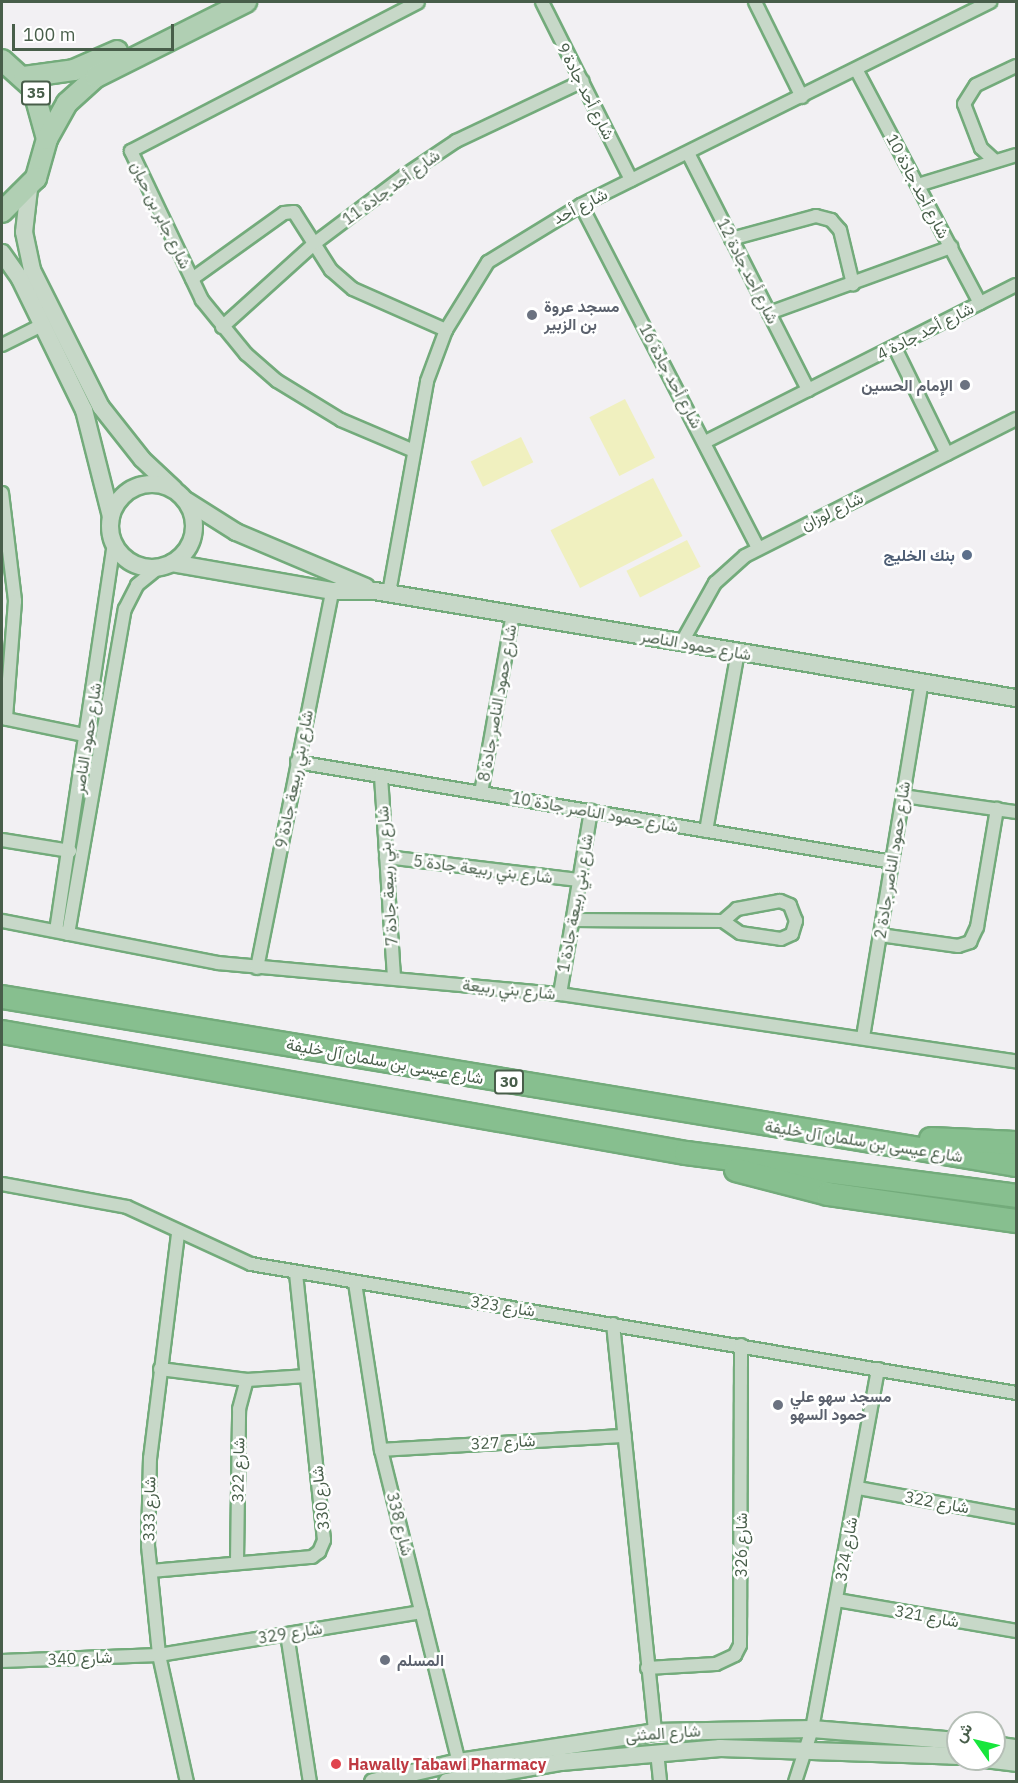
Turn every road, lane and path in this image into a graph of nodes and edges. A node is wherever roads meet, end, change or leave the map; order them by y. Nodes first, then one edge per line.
1 (217, 2) edge
2 (246, 2) edge
3 (418, 2) edge
4 (542, 2) edge
5 (755, 2) edge
6 (990, 2) edge
7 (2, 60) edge
8 (1017, 66) edge
9 (856, 69) junction
10 (24, 77) junction
11 (583, 81) junction
12 (802, 97) junction
13 (47, 139) junction
14 (688, 153) junction
15 (1017, 155) edge
16 (995, 161) junction
17 (631, 180) junction
18 (918, 185) junction
19 (29, 189) junction
20 (582, 205) junction
21 (2, 212) edge
22 (731, 239) junction
23 (315, 243) junction
24 (951, 248) junction
25 (2, 254) edge
26 (192, 279) junction
27 (853, 284) junction
28 (1017, 285) edge
29 (980, 303) junction
30 (769, 313) junction
31 (42, 325) junction
32 (222, 327) junction
33 (446, 330) junction
34 (2, 345) edge
35 (894, 348) junction
36 (808, 390) junction
37 (1017, 419) edge
38 (705, 442) junction
39 (414, 451) junction
40 (947, 454) junction
41 (2, 493) edge
42 (180, 495) junction
43 (111, 517) junction
44 (6, 542) edge
45 (114, 544) junction
46 (758, 548) junction
47 (303, 561) junction
48 (165, 566) junction
49 (297, 584) junction
50 (332, 591) junction
51 (382, 592) junction
52 (513, 614) junction
53 (682, 642) junction
54 (738, 652) junction
55 (922, 682) junction
56 (1017, 698) edge
57 (4, 718) edge
58 (88, 736) junction
59 (297, 762) junction
60 (381, 776) junction
61 (481, 793) junction
62 (903, 796) junction
63 (997, 809) junction
64 (591, 811) junction
65 (1017, 812) edge
66 (706, 831) junction
67 (2, 840) edge
68 (70, 851) junction
69 (386, 857) junction
70 (892, 862) junction
71 (579, 880) junction
72 (573, 920) junction
73 (2, 921) edge
74 (723, 921) junction
75 (62, 932) junction
76 (880, 935) junction
77 (257, 968) junction
78 (394, 976) junction
79 (560, 994) junction
80 (2, 997) edge
81 (2, 1032) edge
82 (863, 1037) junction
83 (1017, 1061) edge
84 (827, 1136) junction
85 (1017, 1143) edge
86 (686, 1153) junction
87 (1017, 1165) edge
88 (2, 1184) edge
89 (1017, 1196) edge
90 (1017, 1221) edge
91 (178, 1234) junction
92 (296, 1273) junction
93 (355, 1283) junction
94 (614, 1324) junction
95 (741, 1345) junction
96 (160, 1369) junction
97 (878, 1369) junction
98 (307, 1376) junction
99 (247, 1380) junction
100 (1017, 1393) edge
101 (625, 1436) junction
102 (381, 1450) junction
103 (858, 1488) junction
104 (1017, 1517) edge
105 (237, 1561) junction
106 (151, 1571) junction
107 (837, 1600) junction
108 (422, 1612) junction
109 (1017, 1631) edge
110 (287, 1634) junction
111 (159, 1655) junction
112 (2, 1661) edge
113 (647, 1668) junction
114 (812, 1729) junction
115 (654, 1732) junction
116 (946, 1740) edge
117 (805, 1749) junction
118 (657, 1752) junction
119 (946, 1755) edge
120 (459, 1762) junction
121 (187, 1782) edge
122 (310, 1782) edge
123 (373, 1782) edge
124 (447, 1782) edge
125 (660, 1782) edge
126 (795, 1782) edge

1 - 10 main road
2 - 13 main road
3 - 26 street, شارع جابر بن حيان
4 - 11 street, شارع أحد جادة 9
5 - 12 street
6 - 9 street, شارع أحد
7 - 10 main road, 35
8 - 16 street
9 - 12 street, شارع أحد
9 - 18 street, شارع أحد جادة 10
10 - 13 main road, 35
11 - 17 street, شارع أحد جادة 9
11 - 23 street, شارع أحد جادة 11
12 - 14 street, شارع أحد
13 - 19 main road, 35
14 - 17 street, شارع أحد
14 - 22 street, شارع أحد جادة 12
15 - 16 street
16 - 18 street
17 - 20 street, شارع أحد
18 - 24 street, شارع أحد جادة 10
19 - 21 main road, 35
19 - 42 street, شارع حمود الناصر
20 - 33 street, شارع أحد
20 - 38 street, شارع أحد جادة 16
22 - 27 street
22 - 30 street, شارع أحد جادة 12
23 - 26 street
23 - 32 street, شارع أحد جادة 11
23 - 33 street
24 - 27 street
24 - 29 street, شارع أحد جادة 10
25 - 31 street
26 - 32 street, شارع جابر بن حيان
27 - 30 street
28 - 29 street, شارع أحد جادة 4
29 - 35 street, شارع أحد جادة 4
30 - 36 street, شارع أحد جادة 12
31 - 34 street
31 - 43 street
32 - 39 street, شارع جابر بن حيان
33 - 39 street, شارع أحد
35 - 36 street, شارع أحد جادة 4
35 - 40 street
36 - 38 street, شارع أحد جادة 4
37 - 40 street, شارع لوزان
38 - 46 street, شارع أحد جادة 16
39 - 51 street, شارع أحد
40 - 46 street, شارع لوزان
41 - 44 street
42 - 43 street
42 - 47 street, شارع حمود الناصر
42 - 48 street
43 - 45 street
44 - 57 street
45 - 48 street
45 - 58 street, شارع حمود الناصر
46 - 53 street, شارع لوزان
47 - 49 street
47 - 51 street, شارع حمود الناصر
48 - 49 street, شارع حمود الناصر
48 - 75 street, شارع حمود الناصر
49 - 50 street, شارع حمود الناصر
50 - 51 street, شارع حمود الناصر
50 - 59 street, شارع بني ربيعة جادة 9
51 - 52 street, شارع حمود الناصر
52 - 53 street, شارع حمود الناصر
52 - 61 street, شارع حمود الناصر جادة 8
53 - 54 street, شارع حمود الناصر
54 - 55 street, شارع حمود الناصر
54 - 66 street
55 - 56 street, شارع حمود الناصر
55 - 62 street, شارع حمود الناصر جادة 2
57 - 58 street
58 - 68 street, شارع حمود الناصر
59 - 60 street, شارع حمود الناصر جادة 10
59 - 77 street, شارع بني ربيعة جادة 9
60 - 61 street, شارع حمود الناصر جادة 10
60 - 69 street, شارع بني ربيعة جادة 7
61 - 64 street, شارع حمود الناصر جادة 10
62 - 63 street
62 - 70 street, شارع حمود الناصر جادة 2
63 - 65 street
63 - 76 street
64 - 66 street, شارع حمود الناصر جادة 10
64 - 71 street, شارع بني ربيعة جادة 1
66 - 70 street, شارع حمود الناصر جادة 10
67 - 68 street
68 - 75 street, شارع حمود الناصر
69 - 71 street, شارع بني ربيعة جادة 5
69 - 78 street, شارع بني ربيعة جادة 7
70 - 76 street, شارع حمود الناصر جادة 2
71 - 72 street, شارع بني ربيعة جادة 1
72 - 74 street
72 - 79 street, شارع بني ربيعة جادة 1
73 - 75 street, شارع بني ربيعة
74 - 74 street
75 - 77 street, شارع بني ربيعة
76 - 82 street, شارع حمود الناصر جادة 2
77 - 78 street, شارع بني ربيعة
78 - 79 street, شارع بني ربيعة
79 - 82 street, شارع بني ربيعة
80 - 84 highway, شارع عيسى بن سلمان آل خليفة / 30
81 - 86 highway, شارع عيسى بن سلمان آل خليفة
82 - 83 street, شارع بني ربيعة
84 - 85 highway
84 - 87 highway, شارع عيسى بن سلمان آل خليفة / 30
86 - 89 highway, شارع عيسى بن سلمان آل خليفة
86 - 90 highway
88 - 91 street, شارع 323
91 - 92 street, شارع 323
91 - 96 street, شارع 333
92 - 93 street, شارع 323
92 - 98 street, شارع 330
93 - 94 street, شارع 323
93 - 102 street, شارع 338
94 - 95 street, شارع 323
94 - 101 street
95 - 97 street, شارع 323
95 - 113 street, شارع 326
96 - 99 street
96 - 106 street, شارع 333
97 - 100 street, شارع 323
97 - 103 street, شارع 324
98 - 99 street
98 - 105 street, شارع 330
99 - 105 street, شارع 322
101 - 102 street, شارع 327
101 - 113 street
102 - 108 street, شارع 338
103 - 104 street, شارع 322
103 - 107 street, شارع 324
105 - 106 street, شارع 330
106 - 111 street, شارع 333
107 - 109 street, شارع 321
107 - 114 street, شارع 324
108 - 110 street, شارع 329
108 - 120 street, شارع 338
110 - 111 street, شارع 329
110 - 122 street
111 - 112 street, شارع 340
111 - 121 street, شارع 333
113 - 115 street
114 - 115 street, شارع المثنى
114 - 116 street, شارع المثنى
114 - 117 street, شارع 324
115 - 120 street, شارع المثنى
117 - 118 street, شارع المثنى
117 - 119 street, شارع المثنى
117 - 126 street, شارع 324
118 - 124 street, شارع المثنى
118 - 125 street
120 - 123 street, شارع المثنى

